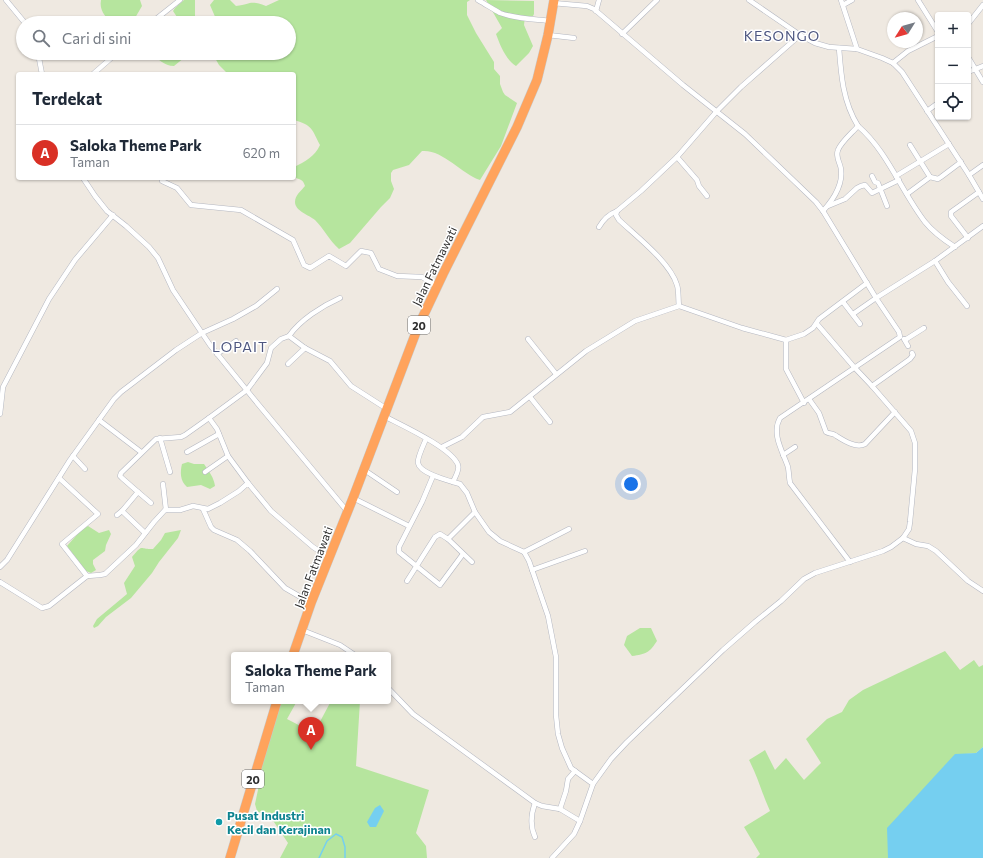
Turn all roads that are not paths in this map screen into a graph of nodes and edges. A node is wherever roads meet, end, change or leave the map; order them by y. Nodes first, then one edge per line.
1 (6, 0) edge
2 (180, 0) edge
3 (478, 0) edge
4 (599, 0) edge
5 (657, 0) edge
6 (749, 0) edge
7 (852, 0) edge
8 (918, 0) edge
9 (553, 1) edge
10 (842, 2) edge
11 (983, 5) edge
12 (596, 11) junction
13 (19, 16) edge
14 (160, 16) edge
15 (551, 20) junction
16 (971, 20) edge
17 (935, 27) edge
18 (622, 34) junction
19 (548, 35) junction
20 (800, 35) junction
21 (574, 38) dead end
22 (935, 38) edge
23 (839, 48) junction
24 (857, 49) junction
25 (39, 60) edge
26 (110, 60) edge
27 (971, 61) edge
28 (892, 63) junction
29 (983, 66) edge
30 (976, 68) junction
31 (971, 70) edge
32 (42, 72) edge
33 (95, 72) edge
34 (983, 82) edge
35 (935, 105) edge
36 (717, 111) junction
37 (927, 111) junction
38 (858, 126) junction
39 (949, 144) junction
40 (910, 145) dead end
41 (677, 157) junction
42 (920, 161) junction
43 (961, 162) junction
44 (983, 165) edge
45 (969, 175) junction
46 (872, 176) dead end
47 (930, 177) junction
48 (897, 178) junction
49 (84, 180) edge
50 (162, 180) edge
51 (881, 189) junction
52 (979, 192) junction
53 (907, 194) junction
54 (707, 196) dead end
55 (983, 199) edge
56 (828, 206) junction
57 (887, 206) dead end
58 (617, 211) junction
59 (823, 211) junction
60 (113, 216) junction
61 (983, 226) edge
62 (599, 227) dead end
63 (968, 238) junction
64 (955, 247) junction
65 (936, 261) junction
66 (867, 283) junction
67 (437, 286) junction
68 (277, 289) dead end
69 (340, 298) dead end
70 (876, 298) junction
71 (843, 302) junction
72 (679, 306) junction
73 (967, 306) dead end
74 (853, 314) junction
75 (817, 324) junction
76 (860, 324) dead end
77 (924, 328) dead end
78 (202, 333) junction
79 (900, 335) junction
80 (289, 336) junction
81 (528, 339) dead end
82 (786, 340) junction
83 (905, 340) junction
84 (236, 341) dead end
85 (908, 346) dead end
86 (305, 348) junction
87 (912, 353) dead end
88 (217, 354) junction
89 (288, 364) dead end
90 (854, 367) junction
91 (556, 374) junction
92 (872, 386) junction
93 (247, 390) junction
94 (530, 396) junction
95 (809, 399) junction
96 (804, 403) junction
97 (386, 412) junction
98 (895, 412) junction
99 (0, 414) edge
100 (209, 418) junction
101 (99, 420) junction
102 (550, 422) dead end
103 (219, 434) junction
104 (160, 438) junction
105 (426, 439) junction
106 (442, 447) junction
107 (795, 447) dead end
108 (141, 452) junction
109 (187, 452) dead end
110 (783, 455) junction
111 (73, 456) junction
112 (228, 456) junction
113 (85, 469) dead end
114 (364, 469) junction
115 (170, 472) dead end
116 (205, 472) dead end
117 (433, 476) junction
118 (59, 478) junction
119 (453, 482) junction
120 (248, 483) junction
121 (163, 484) dead end
122 (138, 492) junction
123 (397, 492) dead end
124 (354, 498) junction
125 (151, 503) dead end
126 (203, 509) junction
127 (122, 510) junction
128 (166, 510) junction
129 (347, 511) junction
130 (475, 512) junction
131 (117, 515) dead end
132 (409, 526) junction
133 (569, 529) dead end
134 (146, 533) junction
135 (903, 538) junction
136 (448, 539) junction
137 (585, 551) dead end
138 (524, 552) junction
139 (463, 554) junction
140 (330, 558) junction
141 (472, 562) dead end
142 (850, 562) junction
143 (0, 567) edge
144 (417, 567) junction
145 (532, 570) junction
146 (88, 576) junction
147 (407, 581) dead end
148 (0, 582) edge
149 (983, 591) edge
150 (311, 603) junction
151 (302, 630) junction
152 (294, 652) edge
153 (350, 652) edge
154 (391, 691) edge
155 (276, 704) edge
156 (575, 771) junction
157 (593, 784) junction
158 (535, 803) junction
159 (560, 809) junction
160 (580, 821) junction
161 (535, 837) dead end
162 (230, 858) edge
163 (552, 858) edge

1 - 13 street
2 - 14 street
3 - 15 street
4 - 12 street
5 - 18 street
6 - 20 street
7 - 10 street
8 - 17 street
9 - 12 street
9 - 15 highway, Jalan Fatmawati / 20
10 - 24 street
11 - 16 street
12 - 18 street
15 - 19 highway, Jalan Fatmawati / 20
18 - 36 street
19 - 21 street
19 - 67 highway, Jalan Fatmawati / 20
20 - 23 street
20 - 36 street
22 - 28 street
23 - 24 street
23 - 38 street
24 - 28 street
25 - 32 street
26 - 33 street
27 - 30 street
28 - 37 street
29 - 30 street
30 - 31 street
30 - 34 street
35 - 37 street
36 - 41 street
36 - 59 street
37 - 39 street
38 - 48 street
38 - 56 street
39 - 42 street
39 - 43 street
40 - 42 street
41 - 54 street
41 - 58 street
42 - 47 street
42 - 48 street
43 - 45 street
43 - 47 street
44 - 45 street
45 - 52 street
46 - 51 street
47 - 53 street
48 - 51 street
48 - 53 street
49 - 60 street
50 - 67 street
51 - 56 street
51 - 57 street
52 - 55 street
52 - 63 street
53 - 64 street
56 - 59 street
58 - 62 street
58 - 72 street
59 - 66 street
60 - 78 street
60 - 99 street
61 - 63 street
63 - 64 street
64 - 65 street
65 - 70 street
65 - 73 street
66 - 70 street
66 - 71 street
67 - 97 highway, Jalan Fatmawati / 20
68 - 78 street
69 - 80 street
70 - 74 street
70 - 79 street
71 - 74 street
71 - 75 street
72 - 82 street
72 - 91 street
74 - 76 street
75 - 82 street
75 - 90 street
77 - 83 street
78 - 88 street
78 - 101 street
79 - 83 street
79 - 90 street
80 - 86 street
80 - 93 street
81 - 91 street
82 - 96 street
83 - 85 street
84 - 88 street
86 - 89 street
86 - 97 street
87 - 92 street
88 - 93 street
90 - 92 street
90 - 95 street
91 - 94 street
92 - 98 street
93 - 100 street
93 - 129 street
94 - 102 street
94 - 106 street
95 - 96 street
95 - 98 street
96 - 110 street
97 - 105 street
97 - 114 highway, Jalan Fatmawati / 20
98 - 135 street
100 - 103 street
100 - 104 street
101 - 108 street
101 - 111 street
103 - 109 street
103 - 112 street
104 - 108 street
104 - 115 street
105 - 106 street
105 - 117 street
106 - 119 street
107 - 110 street
108 - 122 street
110 - 142 street
111 - 113 street
111 - 118 street
112 - 116 street
112 - 120 street
114 - 123 street
114 - 124 highway, Jalan Fatmawati / 20
117 - 119 street
117 - 132 street
118 - 143 street
118 - 146 street
119 - 130 street
120 - 126 street
120 - 140 street
121 - 128 street
122 - 125 street
122 - 127 street
124 - 129 highway, Jalan Fatmawati / 20
124 - 132 street
126 - 128 street
126 - 150 street
127 - 131 street
127 - 134 street
128 - 134 street
129 - 140 highway, Jalan Fatmawati / 20
130 - 136 street
130 - 138 street
132 - 144 street
133 - 138 street
134 - 146 street
135 - 142 street
135 - 149 street
136 - 139 street
136 - 144 street
137 - 145 street
138 - 145 street
139 - 141 street
139 - 144 street
140 - 150 highway, Jalan Fatmawati / 20
142 - 157 street
144 - 147 street
145 - 156 street
146 - 148 street
150 - 151 highway, Jalan Fatmawati / 20
151 - 152 highway, Jalan Fatmawati / 20
151 - 153 street
154 - 158 street
155 - 162 highway, 20
156 - 157 street
156 - 159 street
157 - 160 street
158 - 159 street
158 - 161 street
159 - 160 street
160 - 163 street

